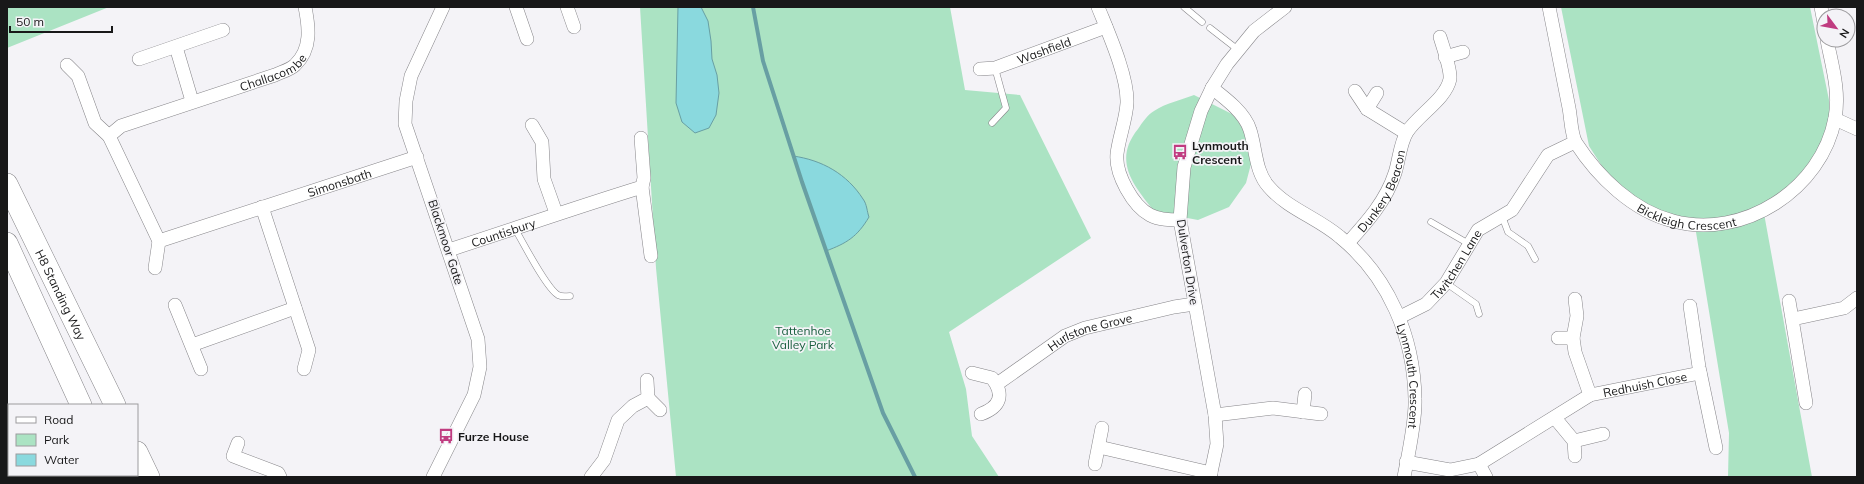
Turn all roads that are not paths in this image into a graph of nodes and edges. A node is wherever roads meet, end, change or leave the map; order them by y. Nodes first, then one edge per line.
1 (305, 7) edge
2 (443, 7) edge
3 (516, 7) edge
4 (567, 7) edge
5 (1098, 7) edge
6 (1184, 7) edge
7 (1285, 7) edge
8 (1549, 7) edge
9 (1202, 22) dead end
10 (574, 27) dead end
11 (1106, 27) junction
12 (1210, 28) dead end
13 (223, 30) dead end
14 (1440, 37) dead end
15 (527, 39) dead end
16 (176, 47) junction
17 (1829, 48) edge
18 (1237, 49) junction
19 (1463, 52) dead end
20 (1445, 57) junction
21 (139, 59) dead end
22 (67, 65) dead end
23 (995, 68) junction
24 (980, 70) dead end
25 (1212, 88) junction
26 (1355, 91) dead end
27 (1377, 93) dead end
28 (192, 101) junction
29 (1367, 109) junction
30 (1835, 119) junction
31 (992, 123) dead end
32 (532, 124) dead end
33 (1857, 129) edge
34 (1406, 133) junction
35 (109, 136) junction
36 (641, 138) dead end
37 (1575, 142) junction
38 (417, 157) junction
39 (7, 184) edge
40 (642, 187) junction
41 (262, 207) junction
42 (556, 213) junction
43 (1502, 216) junction
44 (1180, 220) junction
45 (1431, 222) dead end
46 (515, 229) junction
47 (159, 241) junction
48 (7, 243) edge
49 (1348, 243) junction
50 (1469, 244) junction
51 (449, 250) junction
52 (651, 256) dead end
53 (1535, 259) dead end
54 (155, 268) dead end
55 (1446, 283) junction
56 (570, 296) dead end
57 (1857, 298) edge
58 (1575, 299) dead end
59 (1789, 301) dead end
60 (1194, 304) junction
61 (176, 305) dead end
62 (1690, 306) dead end
63 (295, 308) junction
64 (1479, 314) dead end
65 (1400, 317) junction
66 (1793, 319) junction
67 (1558, 338) dead end
68 (1573, 338) junction
69 (192, 345) junction
70 (201, 369) dead end
71 (304, 369) dead end
72 (972, 373) dead end
73 (1700, 373) junction
74 (647, 380) dead end
75 (997, 384) junction
76 (1305, 394) dead end
77 (1590, 395) junction
78 (648, 398) junction
79 (1806, 403) dead end
80 (81, 404) edge
81 (115, 404) edge
82 (660, 410) dead end
83 (1303, 412) junction
84 (981, 414) dead end
85 (1321, 414) dead end
86 (1215, 415) junction
87 (1556, 418) junction
88 (1102, 428) dead end
89 (1603, 434) dead end
90 (1574, 441) junction
91 (238, 443) dead end
92 (1099, 447) junction
93 (1716, 448) dead end
94 (138, 454) edge
95 (1575, 456) dead end
96 (1406, 462) junction
97 (1095, 464) dead end
98 (1479, 464) junction
99 (1210, 475) edge
100 (149, 477) edge
101 (280, 477) edge
102 (433, 477) edge
103 (591, 477) edge
104 (1404, 477) edge
105 (1486, 477) edge

1 - 28 street, Challacombe
2 - 38 street, Blackmoor Gate
3 - 15 street
4 - 10 street
5 - 11 street
6 - 9 lane
7 - 18 street, Dulverton Drive
8 - 37 street, Bickleigh Crescent
11 - 23 street, Washfield
11 - 44 street
12 - 18 lane
13 - 16 street
14 - 20 street, Dunkery Beacon
16 - 21 street
16 - 28 street
17 - 30 street, Bickleigh Crescent
18 - 25 street, Dulverton Drive
19 - 20 street
20 - 34 street, Dunkery Beacon
22 - 35 street
23 - 24 street, Washfield
23 - 31 lane
25 - 44 street, Dulverton Drive
25 - 49 street, Lynmouth Crescent
26 - 29 street, Dunkery Beacon
27 - 29 street
28 - 35 street, Challacombe
29 - 34 street, Dunkery Beacon
30 - 33 street
30 - 37 street, Bickleigh Crescent
32 - 42 street
34 - 49 street, Dunkery Beacon
35 - 47 street
36 - 40 street
37 - 43 street, Twitchen Lane
38 - 41 street, Simonsbath
38 - 51 street, Blackmoor Gate
39 - 81 highway, H8 Standing Way
40 - 42 street, Countisbury
40 - 52 street
41 - 47 street, Simonsbath
41 - 63 street
42 - 46 street, Countisbury
43 - 50 street, Twitchen Lane
43 - 53 lane
44 - 60 street, Dulverton Drive
45 - 50 lane
46 - 51 street, Countisbury
46 - 56 lane
47 - 54 street
48 - 80 highway
49 - 65 street, Lynmouth Crescent
50 - 55 street, Twitchen Lane
51 - 102 street, Blackmoor Gate
55 - 64 lane
55 - 65 street, Twitchen Lane
57 - 66 street
58 - 68 street, Redhuish Close
59 - 66 street
60 - 75 street, Hurlstone Grove
60 - 86 street, Dulverton Drive
61 - 69 street
62 - 73 street, Redhuish Close
63 - 69 street
63 - 71 street
65 - 96 street, Lynmouth Crescent
66 - 79 street
67 - 68 street
68 - 77 street, Redhuish Close
69 - 70 street
72 - 75 street
73 - 77 street, Redhuish Close
73 - 93 street, Redhuish Close
74 - 78 street
75 - 84 street
76 - 83 street
77 - 87 street, Redhuish Close
78 - 82 street
78 - 103 street
83 - 85 street
83 - 86 street
86 - 99 street, Dulverton Drive
87 - 90 street
87 - 98 street, Redhuish Close
88 - 92 street
89 - 90 street
90 - 95 street
91 - 101 street
92 - 97 street
92 - 99 street
94 - 100 highway
96 - 98 street, Redhuish Close
96 - 104 street, Lynmouth Crescent
98 - 105 street

